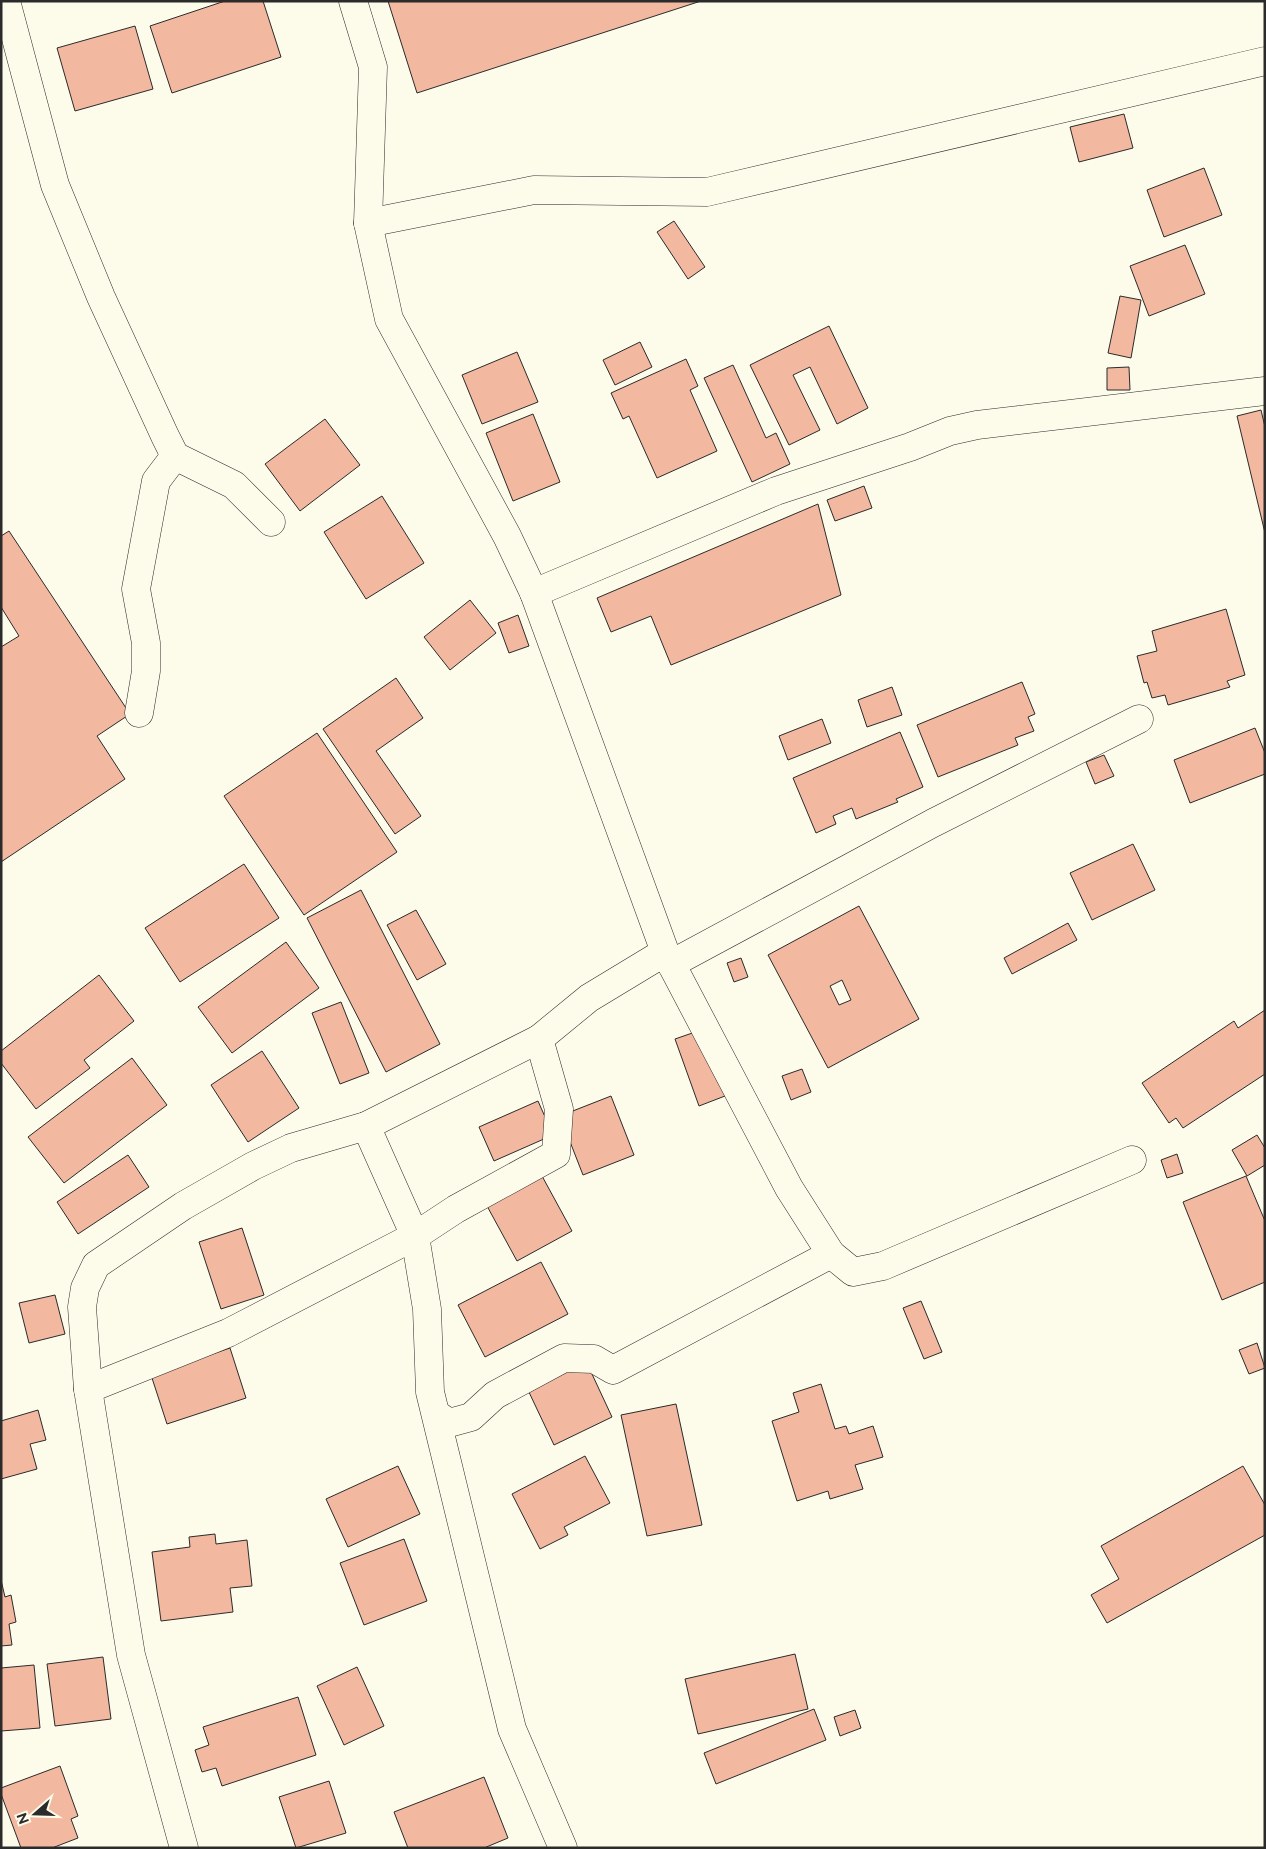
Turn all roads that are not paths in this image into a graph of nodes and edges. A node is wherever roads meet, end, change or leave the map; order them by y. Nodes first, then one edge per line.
1 (6, 1) edge
2 (353, 1) edge
3 (1265, 61) edge
4 (368, 223) junction
5 (1265, 391) edge
6 (175, 456) junction
7 (272, 522) dead end
8 (534, 592) junction
9 (139, 714) dead end
10 (1139, 719) dead end
11 (668, 958) junction
12 (539, 1039) junction
13 (366, 1126) junction
14 (1132, 1160) dead end
15 (415, 1236) junction
16 (831, 1254) junction
17 (88, 1389) junction
18 (436, 1414) junction
19 (184, 1848) edge
20 (562, 1848) edge

1 - 6 street
2 - 4 street
3 - 4 street
4 - 8 street
5 - 8 street
6 - 7 street
6 - 9 street
8 - 11 street
10 - 11 street
11 - 12 street
11 - 16 street
12 - 13 street
12 - 15 street
13 - 15 street
13 - 17 street
14 - 16 street
15 - 17 street
15 - 18 street
16 - 18 street
17 - 19 street
18 - 20 street

